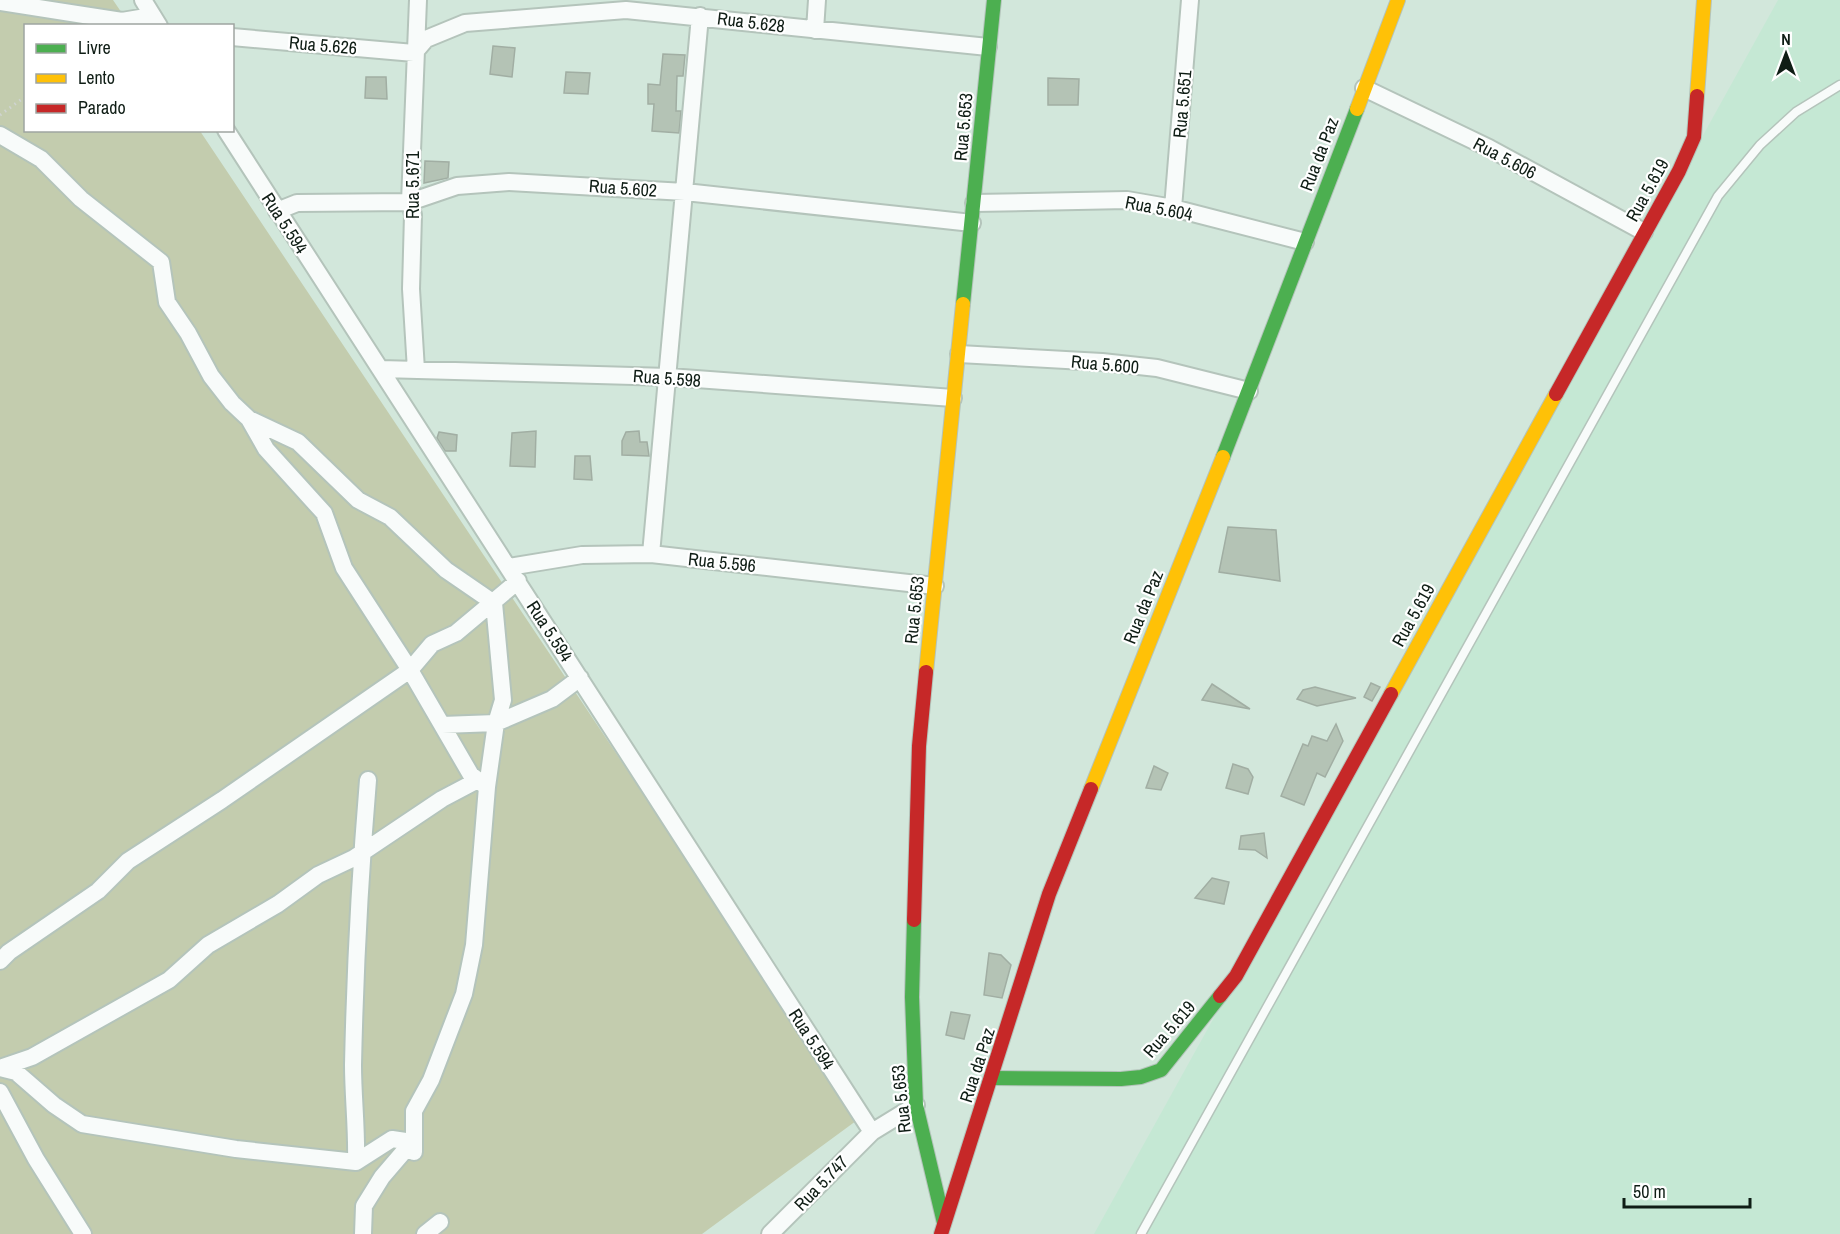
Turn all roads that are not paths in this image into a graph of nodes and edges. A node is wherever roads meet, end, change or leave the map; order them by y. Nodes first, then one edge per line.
1 (143, 0) edge
2 (418, 0) edge
3 (817, 0) edge
4 (994, 0) edge
5 (1190, 0) edge
6 (1398, 0) edge
7 (1704, 0) edge
8 (0, 2) edge
9 (700, 16) junction
10 (155, 21) edge
11 (815, 30) junction
12 (234, 37) edge
13 (988, 47) junction
14 (414, 52) junction
15 (1840, 84) edge
16 (1364, 88) junction
17 (227, 132) edge
18 (0, 135) edge
19 (685, 192) junction
20 (410, 202) junction
21 (974, 203) junction
22 (1173, 208) junction
23 (277, 212) junction
24 (972, 224) junction
25 (1644, 232) junction
26 (1305, 242) junction
27 (959, 354) junction
28 (381, 369) junction
29 (416, 370) junction
30 (669, 376) junction
31 (1249, 390) junction
32 (953, 398) junction
33 (249, 419) junction
34 (651, 554) junction
35 (513, 574) junction
36 (935, 586) junction
37 (494, 603) junction
38 (410, 670) junction
39 (580, 678) junction
40 (496, 723) junction
41 (442, 725) junction
42 (368, 780) dead end
43 (483, 784) junction
44 (362, 851) junction
45 (0, 961) edge
46 (0, 1068) edge
47 (992, 1078) junction
48 (0, 1092) edge
49 (916, 1105) junction
50 (872, 1132) junction
51 (413, 1147) junction
52 (356, 1162) junction
53 (440, 1222) dead end
54 (942, 1229) edge
55 (83, 1234) edge
56 (363, 1234) edge
57 (425, 1234) edge
58 (770, 1234) edge
59 (1141, 1234) edge

1 - 10 street
2 - 14 street, Rua 5.671
3 - 11 street
4 - 13 street, Rua 5.653
5 - 22 street, Rua 5.651
6 - 16 street, Rua da Paz
7 - 25 street, Rua 5.619
8 - 10 street
9 - 11 street, Rua 5.628
9 - 14 street, Rua 5.628
9 - 19 street
11 - 13 street, Rua 5.628
12 - 14 street, Rua 5.626
13 - 21 street, Rua 5.653
14 - 20 street, Rua 5.671
15 - 59 lane
16 - 25 street, Rua 5.606
16 - 26 street, Rua da Paz
17 - 23 street, Rua 5.594
18 - 33 street
19 - 20 street, Rua 5.602
19 - 24 street, Rua 5.602
19 - 30 street
20 - 23 street, Rua 5.602
20 - 29 street, Rua 5.671
21 - 22 street, Rua 5.604
21 - 24 street, Rua 5.653
22 - 26 street, Rua 5.604
23 - 28 street, Rua 5.594
24 - 27 street, Rua 5.653
25 - 47 street, Rua 5.619
26 - 31 street, Rua da Paz
27 - 31 street, Rua 5.600
27 - 32 street, Rua 5.653
28 - 29 street, Rua 5.598
28 - 35 street, Rua 5.594
29 - 30 street, Rua 5.598
30 - 32 street, Rua 5.598
30 - 34 street
31 - 47 street, Rua da Paz
32 - 36 street, Rua 5.653
33 - 37 street
33 - 38 street
34 - 35 street, Rua 5.596
34 - 36 street, Rua 5.596
35 - 37 street
35 - 39 street, Rua 5.594
36 - 49 street, Rua 5.653
37 - 38 street
37 - 40 street
38 - 41 street
38 - 45 street
39 - 40 street
39 - 50 street, Rua 5.594
40 - 41 street
40 - 43 street
41 - 43 street
42 - 44 street
43 - 44 street
43 - 51 street
44 - 46 street
44 - 52 street
46 - 52 street
47 - 54 street, Rua da Paz
48 - 55 street
49 - 50 street, Rua 5.747
49 - 54 street, Rua 5.653
50 - 58 street, Rua 5.747
51 - 52 street
51 - 56 street
53 - 57 street

